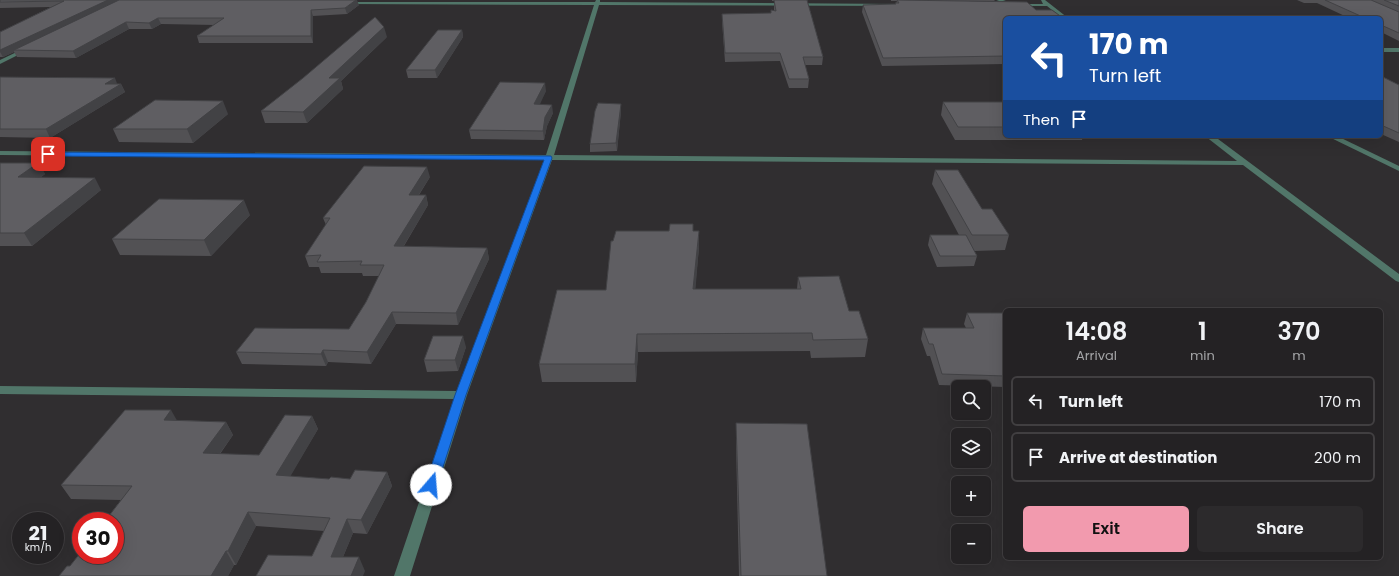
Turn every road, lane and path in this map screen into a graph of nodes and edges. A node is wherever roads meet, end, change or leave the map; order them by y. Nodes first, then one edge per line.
1 (1004, 0) edge
2 (1042, 0) edge
3 (598, 2) edge
4 (337, 3) edge
5 (908, 5) edge
6 (980, 5) edge
7 (988, 5) junction
8 (1048, 5) junction
9 (1062, 16) edge
10 (34, 45) edge
11 (1383, 50) edge
12 (1399, 50) edge
13 (0, 62) edge
14 (1212, 138) edge
15 (1335, 138) edge
16 (0, 153) edge
17 (549, 158) junction
18 (1245, 163) junction
19 (1399, 169) edge
20 (1399, 279) edge
21 (0, 390) edge
22 (461, 395) junction
23 (402, 576) edge

1 - 7 street
2 - 8 street
3 - 4 street
3 - 5 street
3 - 17 street
6 - 7 street
7 - 8 street
8 - 9 street
10 - 13 street
11 - 12 street
14 - 18 street
15 - 19 street
16 - 17 street
17 - 18 street
17 - 22 street
18 - 20 street
21 - 22 street
22 - 23 street

